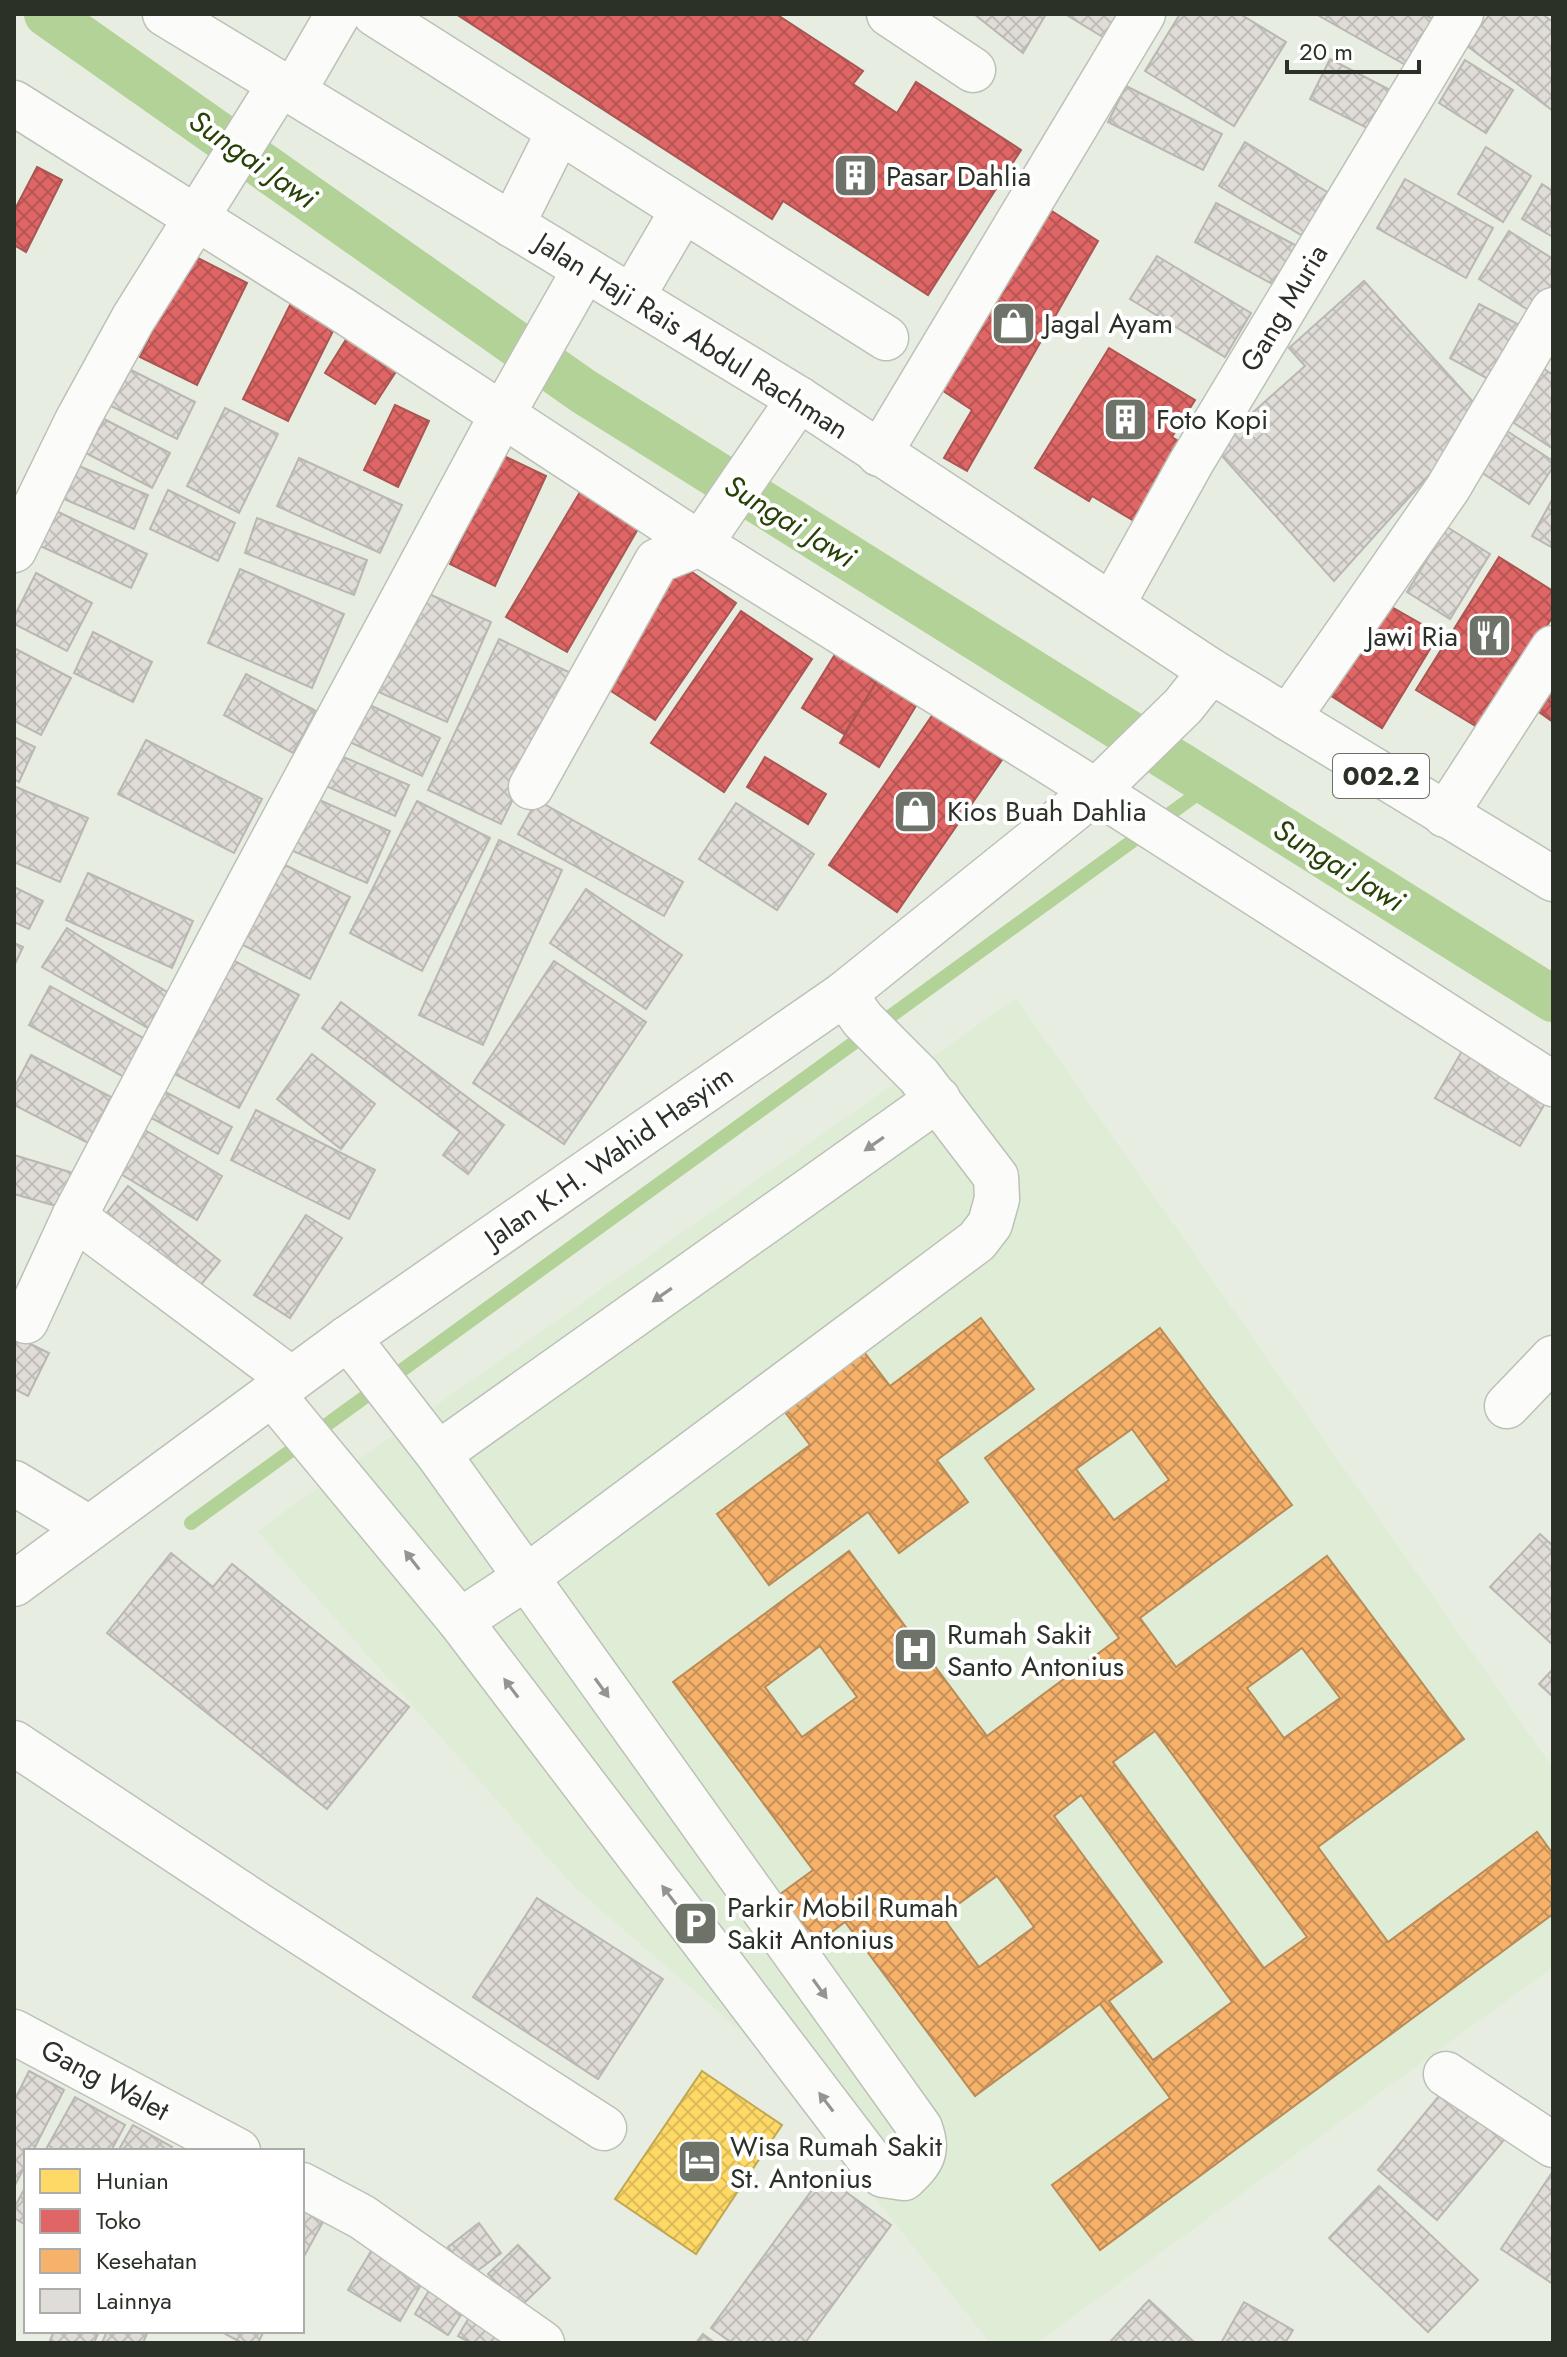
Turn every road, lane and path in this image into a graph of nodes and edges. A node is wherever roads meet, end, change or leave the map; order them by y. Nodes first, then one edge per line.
1 (165, 14) edge
2 (338, 14) edge
3 (375, 14) edge
4 (1143, 14) edge
5 (1461, 14) edge
6 (904, 18) edge
7 (973, 70) dead end
8 (287, 88) junction
9 (14, 103) edge
10 (559, 131) junction
11 (202, 208) junction
12 (683, 210) junction
13 (512, 225) junction
14 (585, 269) junction
15 (632, 297) junction
16 (1553, 310) edge
17 (886, 338) dead end
18 (799, 399) junction
19 (507, 406) junction
20 (879, 454) junction
21 (707, 534) junction
22 (14, 550) edge
23 (1112, 605) junction
24 (1553, 648) edge
25 (1211, 671) junction
26 (1288, 718) junction
27 (1104, 784) junction
28 (531, 787) dead end
29 (1445, 815) junction
30 (1553, 879) edge
31 (854, 1007) junction
32 (1553, 1084) edge
33 (929, 1088) junction
34 (74, 1217) junction
35 (26, 1321) dead end
36 (355, 1346) junction
37 (1553, 1358) edge
38 (283, 1396) junction
39 (1507, 1406) dead end
40 (438, 1454) junction
41 (14, 1483) edge
42 (89, 1528) junction
43 (524, 1579) junction
44 (14, 1584) edge
45 (460, 1621) junction
46 (14, 1743) edge
47 (14, 2032) edge
48 (1446, 2074) dead end
49 (604, 2128) dead end
50 (1553, 2145) edge
51 (234, 2149) edge
52 (304, 2186) edge
53 (542, 2343) edge

1 - 8 street, Jalan Haji Rais Abdul Rachman / 002.2
2 - 8 street
3 - 10 street
4 - 20 street
5 - 23 street, Gang Muria
6 - 7 street
8 - 11 street
8 - 13 street, Jalan Haji Rais Abdul Rachman / 002.2
9 - 11 street
10 - 12 street
10 - 13 street
11 - 19 street
11 - 22 street
12 - 15 street
12 - 17 street
13 - 14 street, Jalan Haji Rais Abdul Rachman / 002.2
14 - 15 street, Jalan Haji Rais Abdul Rachman / 002.2
14 - 19 street
15 - 18 street, Jalan Haji Rais Abdul Rachman / 002.2
16 - 26 street
18 - 20 street, Jalan Haji Rais Abdul Rachman / 002.2
18 - 21 street
19 - 21 street
19 - 34 street
20 - 23 street, Jalan Haji Rais Abdul Rachman / 002.2
21 - 27 street
21 - 28 street
23 - 25 street, Jalan Haji Rais Abdul Rachman / 002.2
24 - 29 street
25 - 26 street, 002.2
25 - 27 street, Jalan K.H. Wahid Hasyim
26 - 29 street, 002.2
27 - 31 street, Jalan K.H. Wahid Hasyim
27 - 32 street
29 - 30 street, 002.2
31 - 33 street
31 - 36 street, Jalan K.H. Wahid Hasyim
33 -> 40 street
33 - 43 street
34 - 35 street
34 - 38 street
36 - 38 street, Jalan K.H. Wahid Hasyim
36 - 40 street
37 - 39 street
38 - 42 street, Jalan K.H. Wahid Hasyim
45 -> 38 street
40 - 43 street
41 - 42 street
42 - 44 street, Jalan K.H. Wahid Hasyim
43 - 45 street
43 -> 45 street
46 - 49 street
47 - 51 street, Gang Walet
48 - 50 street
52 - 53 street

